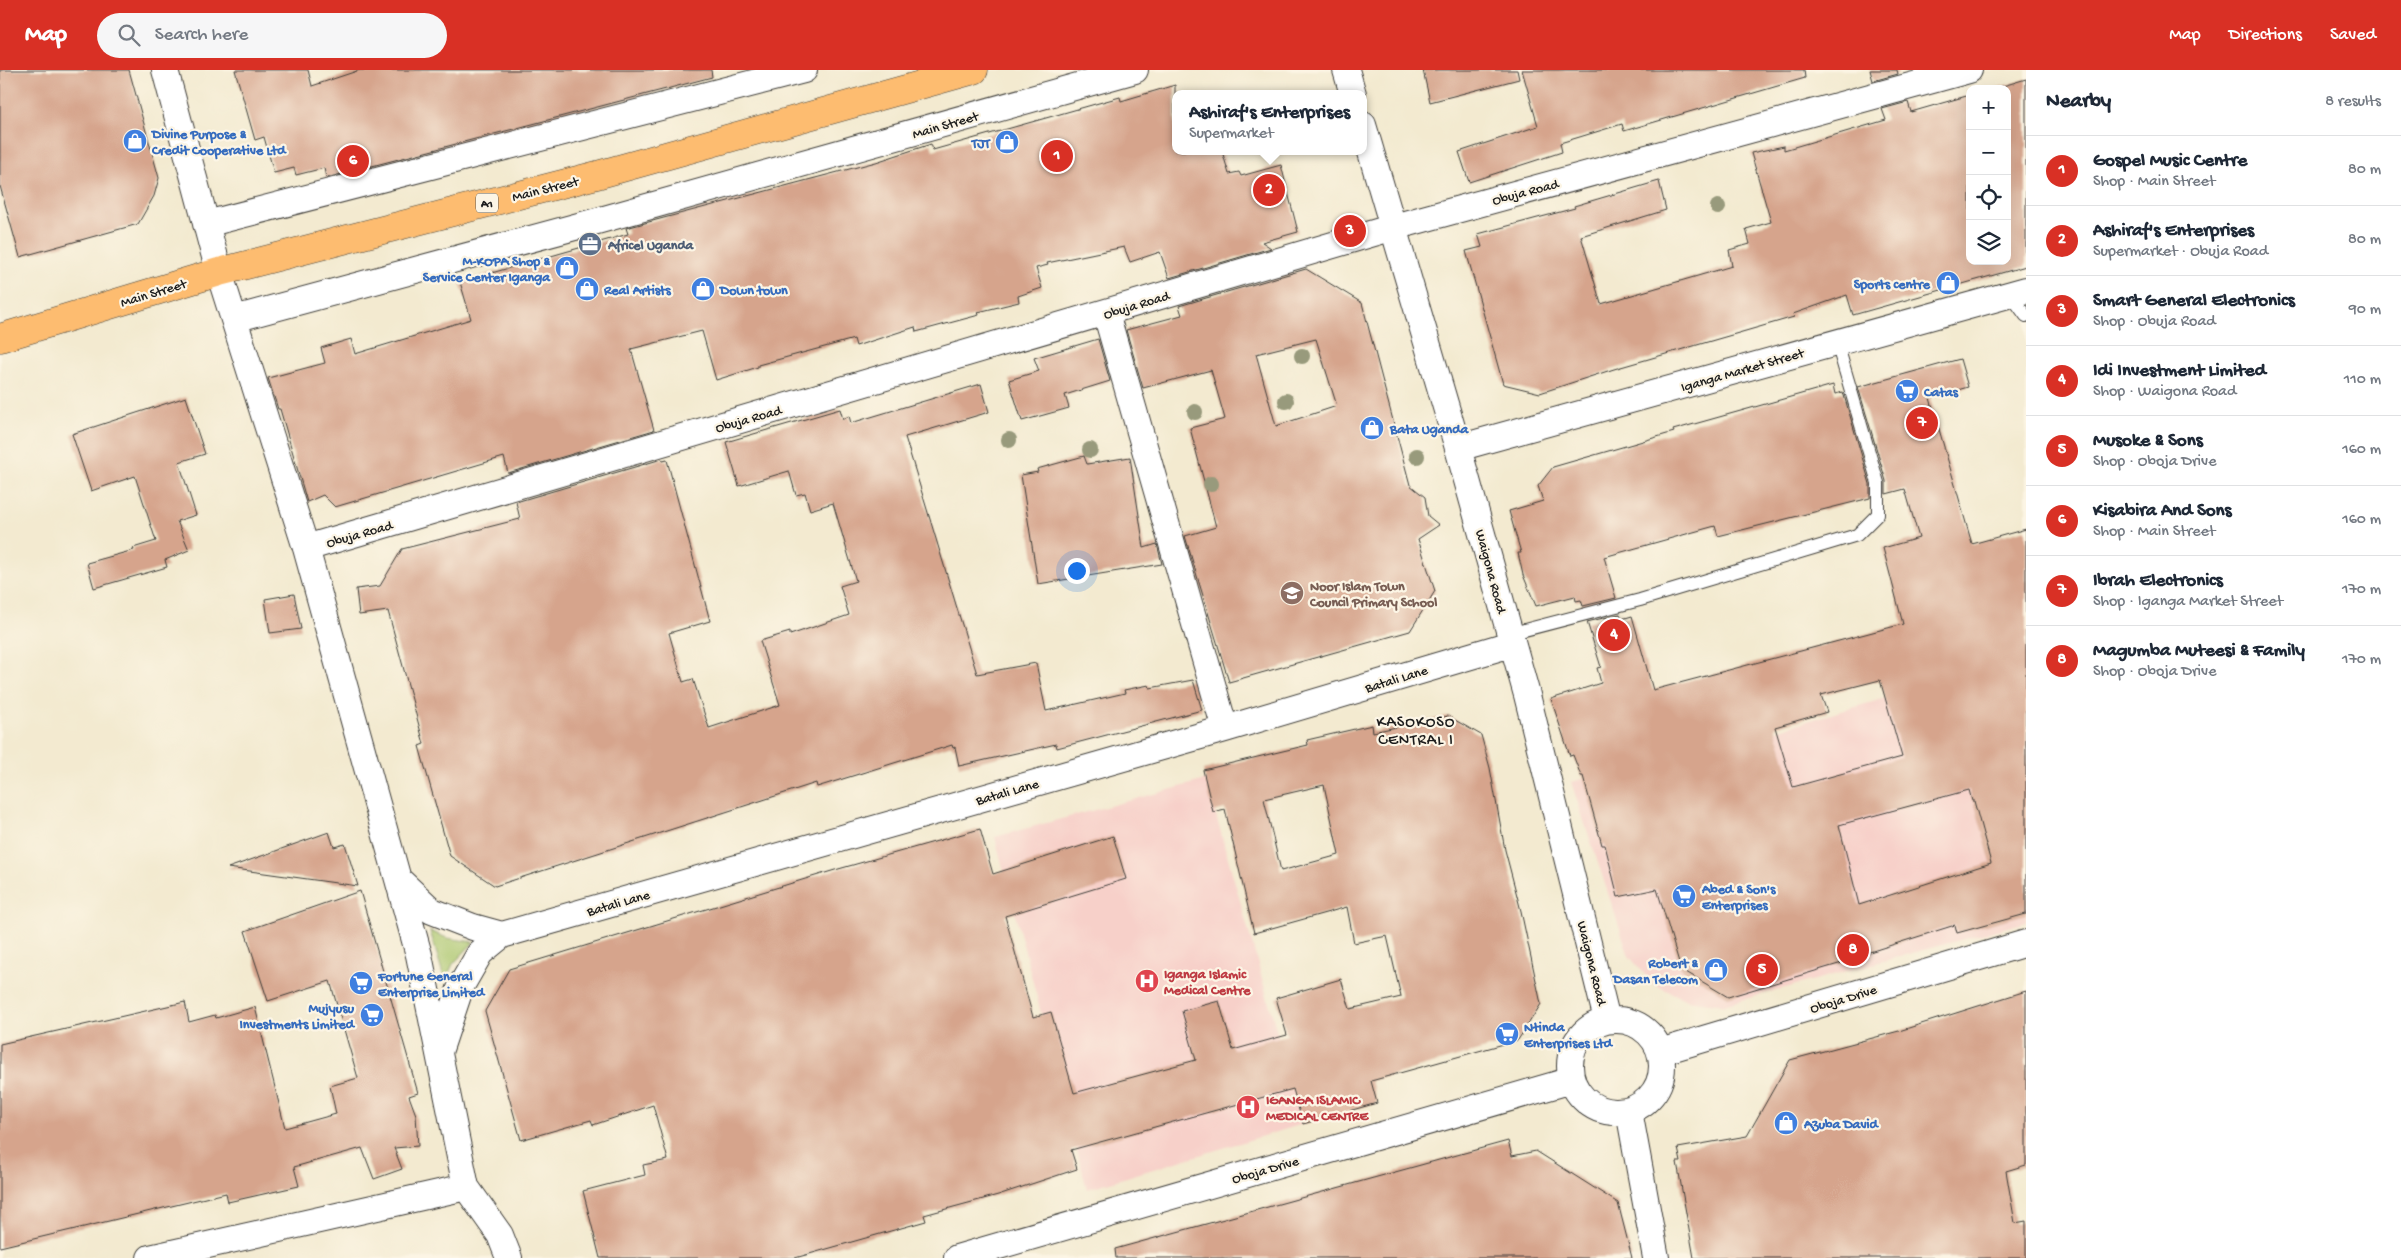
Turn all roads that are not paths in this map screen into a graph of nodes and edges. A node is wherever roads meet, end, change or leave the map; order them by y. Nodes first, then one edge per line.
1 (165, 70) edge
2 (804, 70) edge
3 (974, 70) edge
4 (1135, 70) edge
5 (1346, 70) edge
6 (1970, 70) edge
7 (1352, 90) edge
8 (1367, 138) edge
9 (206, 224) junction
10 (1394, 227) junction
11 (219, 272) junction
12 (2018, 292) edge
13 (1106, 313) junction
14 (2026, 316) edge
15 (234, 319) junction
16 (0, 338) edge
17 (1837, 343) junction
18 (1458, 448) junction
19 (306, 548) junction
20 (1510, 639) junction
21 (1225, 729) junction
22 (398, 880) junction
23 (502, 935) junction
24 (2026, 943) edge
25 (1607, 1020) junction
26 (439, 1052) junction
27 (1660, 1052) junction
28 (1572, 1080) junction
29 (1629, 1111) junction
30 (466, 1187) junction
31 (150, 1258) edge
32 (509, 1258) edge
33 (957, 1258) edge
34 (1656, 1258) edge

1 - 9 street
2 - 9 street
3 - 11 main road, Main Street / A1
4 - 15 street, Main Street
5 - 7 street
6 - 10 street, Obuja Road
8 - 10 street, Waigona Road
9 - 11 street
10 - 13 street, Obuja Road
10 - 18 street, Waigona Road
11 - 15 street
11 - 16 main road, Main Street / A1
12 - 14 lane
12 - 17 street, Iganga Market Street
13 - 19 street, Obuja Road
13 - 21 street
15 - 19 street
17 - 18 street, Iganga Market Street
17 - 20 lane
18 - 20 street, Waigona Road
19 - 22 street
20 - 21 street, Batali Lane
20 - 25 street, Waigona Road
21 - 23 street, Batali Lane
22 - 23 street
22 - 26 street
23 - 26 street, Batali Lane
24 - 27 street, Oboja Drive
25 - 27 street
25 - 28 street
26 - 30 street
27 - 29 street
28 - 29 street
28 - 33 street, Oboja Drive
29 - 34 street
30 - 31 street
30 - 32 street

